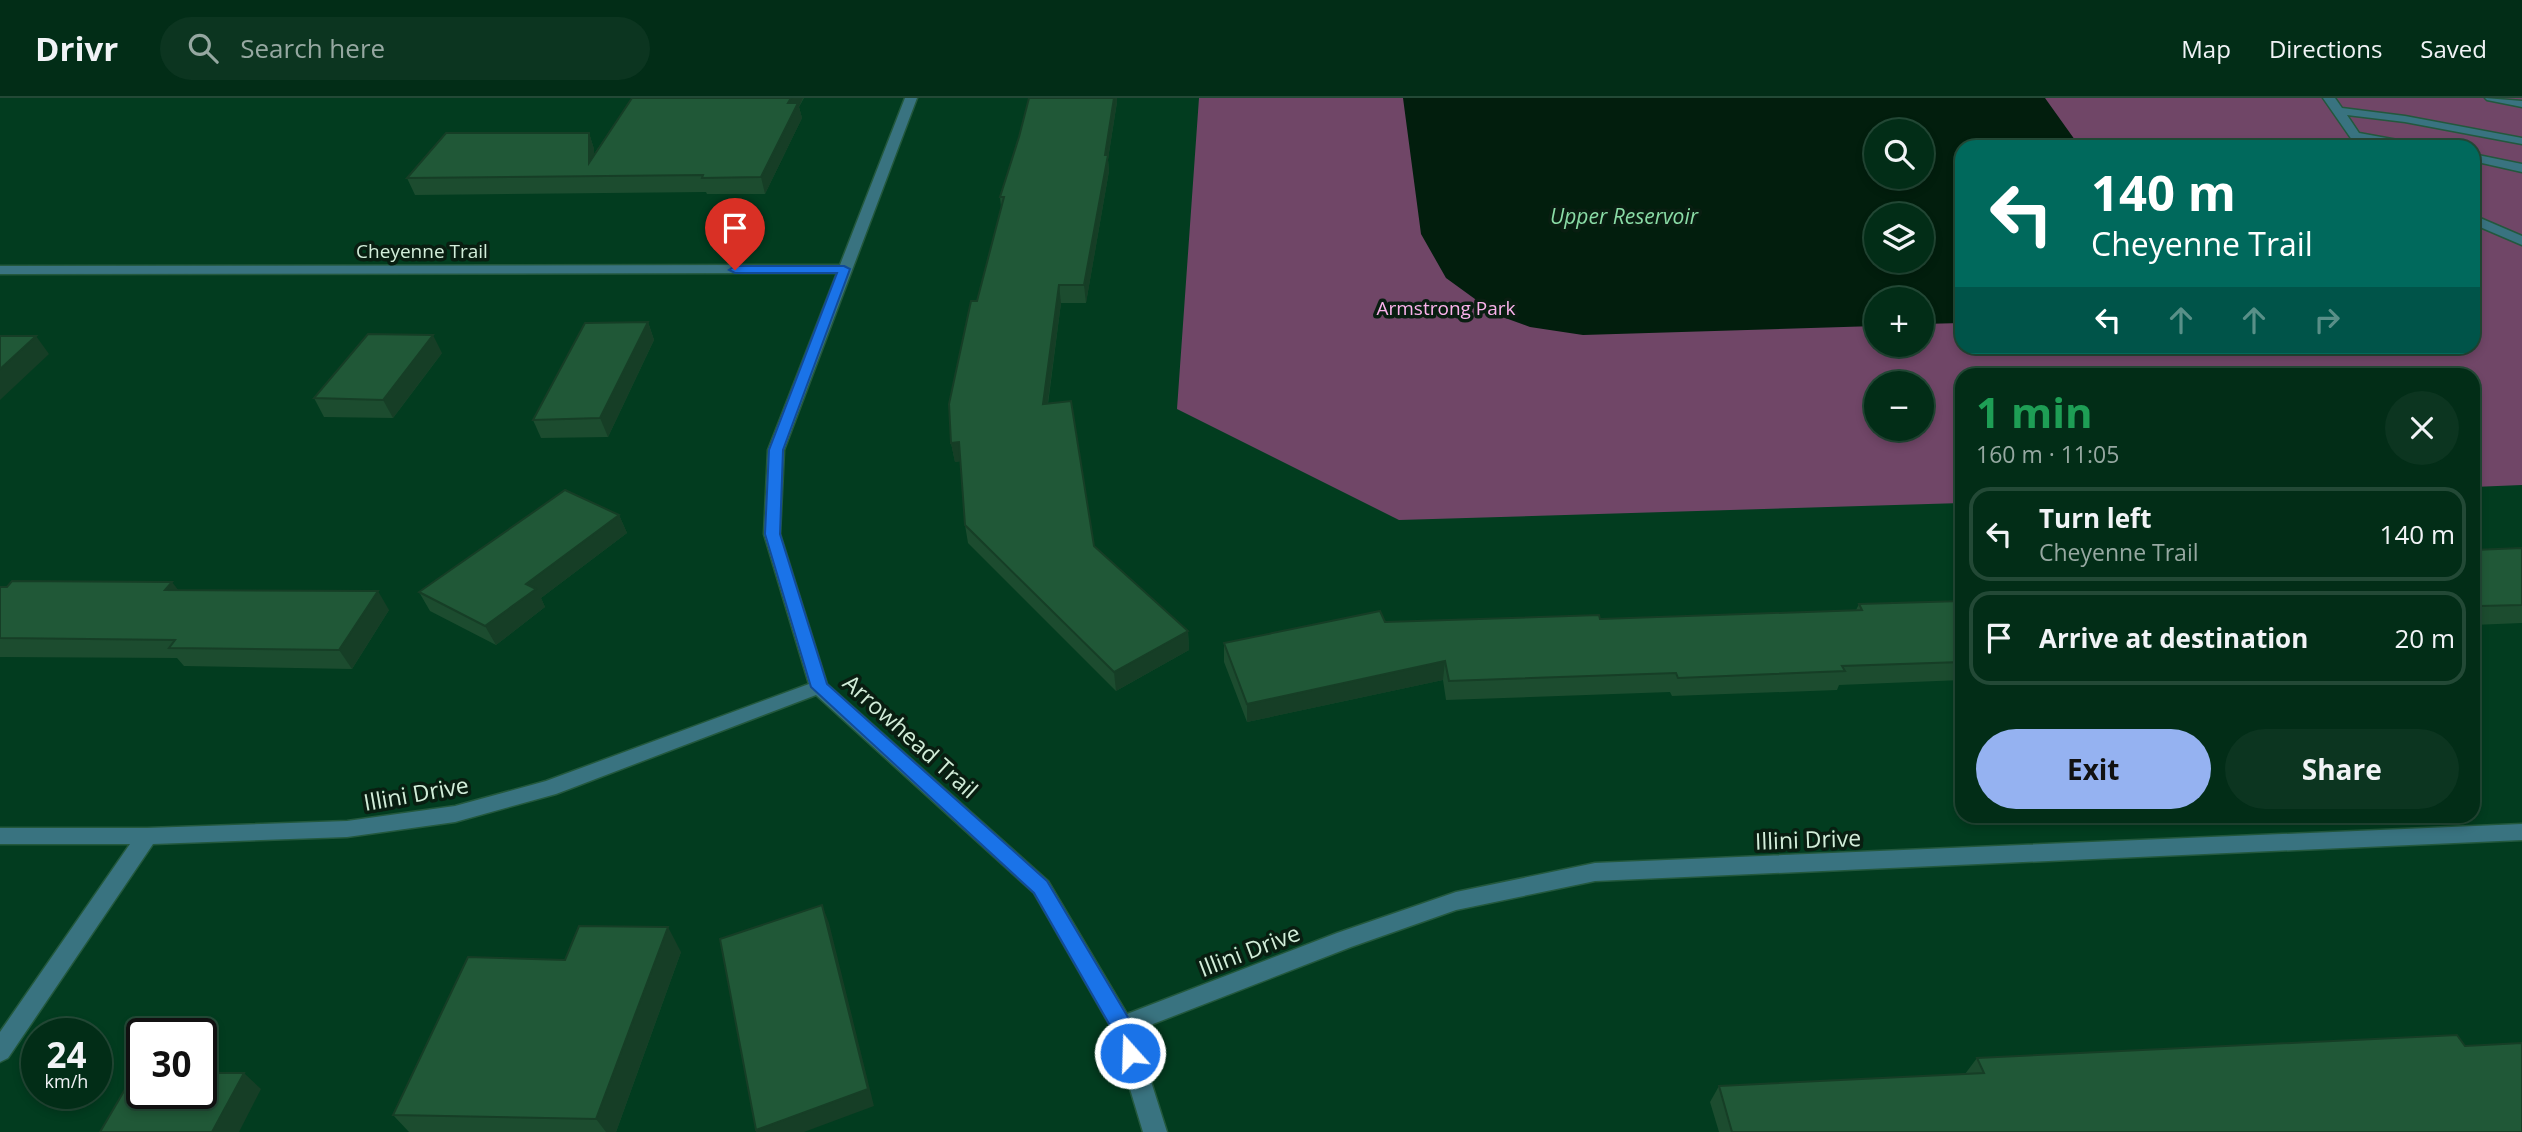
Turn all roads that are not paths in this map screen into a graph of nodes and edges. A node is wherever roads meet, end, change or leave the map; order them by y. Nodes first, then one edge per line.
1 (911, 98) edge
2 (2329, 98) edge
3 (2491, 98) edge
4 (2522, 104) edge
5 (2338, 111) junction
6 (2356, 136) junction
7 (2359, 140) edge
8 (2377, 140) edge
9 (2522, 141) edge
10 (2480, 159) edge
11 (2522, 168) edge
12 (2480, 222) edge
13 (2522, 241) edge
14 (844, 269) junction
15 (0, 270) edge
16 (819, 687) junction
17 (2522, 832) edge
18 (0, 836) edge
19 (147, 836) junction
20 (1122, 1026) junction
21 (0, 1051) edge
22 (1155, 1132) edge

1 - 14 street, Arrowhead Trail
2 - 5 street
3 - 4 street
5 - 6 street
5 - 9 street
6 - 7 street
6 - 8 street
10 - 11 street
12 - 13 street
14 - 15 street, Cheyenne Trail
14 - 16 street, Arrowhead Trail
16 - 19 street, Illini Drive
16 - 20 street, Arrowhead Trail
17 - 20 street, Illini Drive
18 - 19 street, Illini Drive
19 - 21 street
20 - 22 street, Arrowhead Trail

